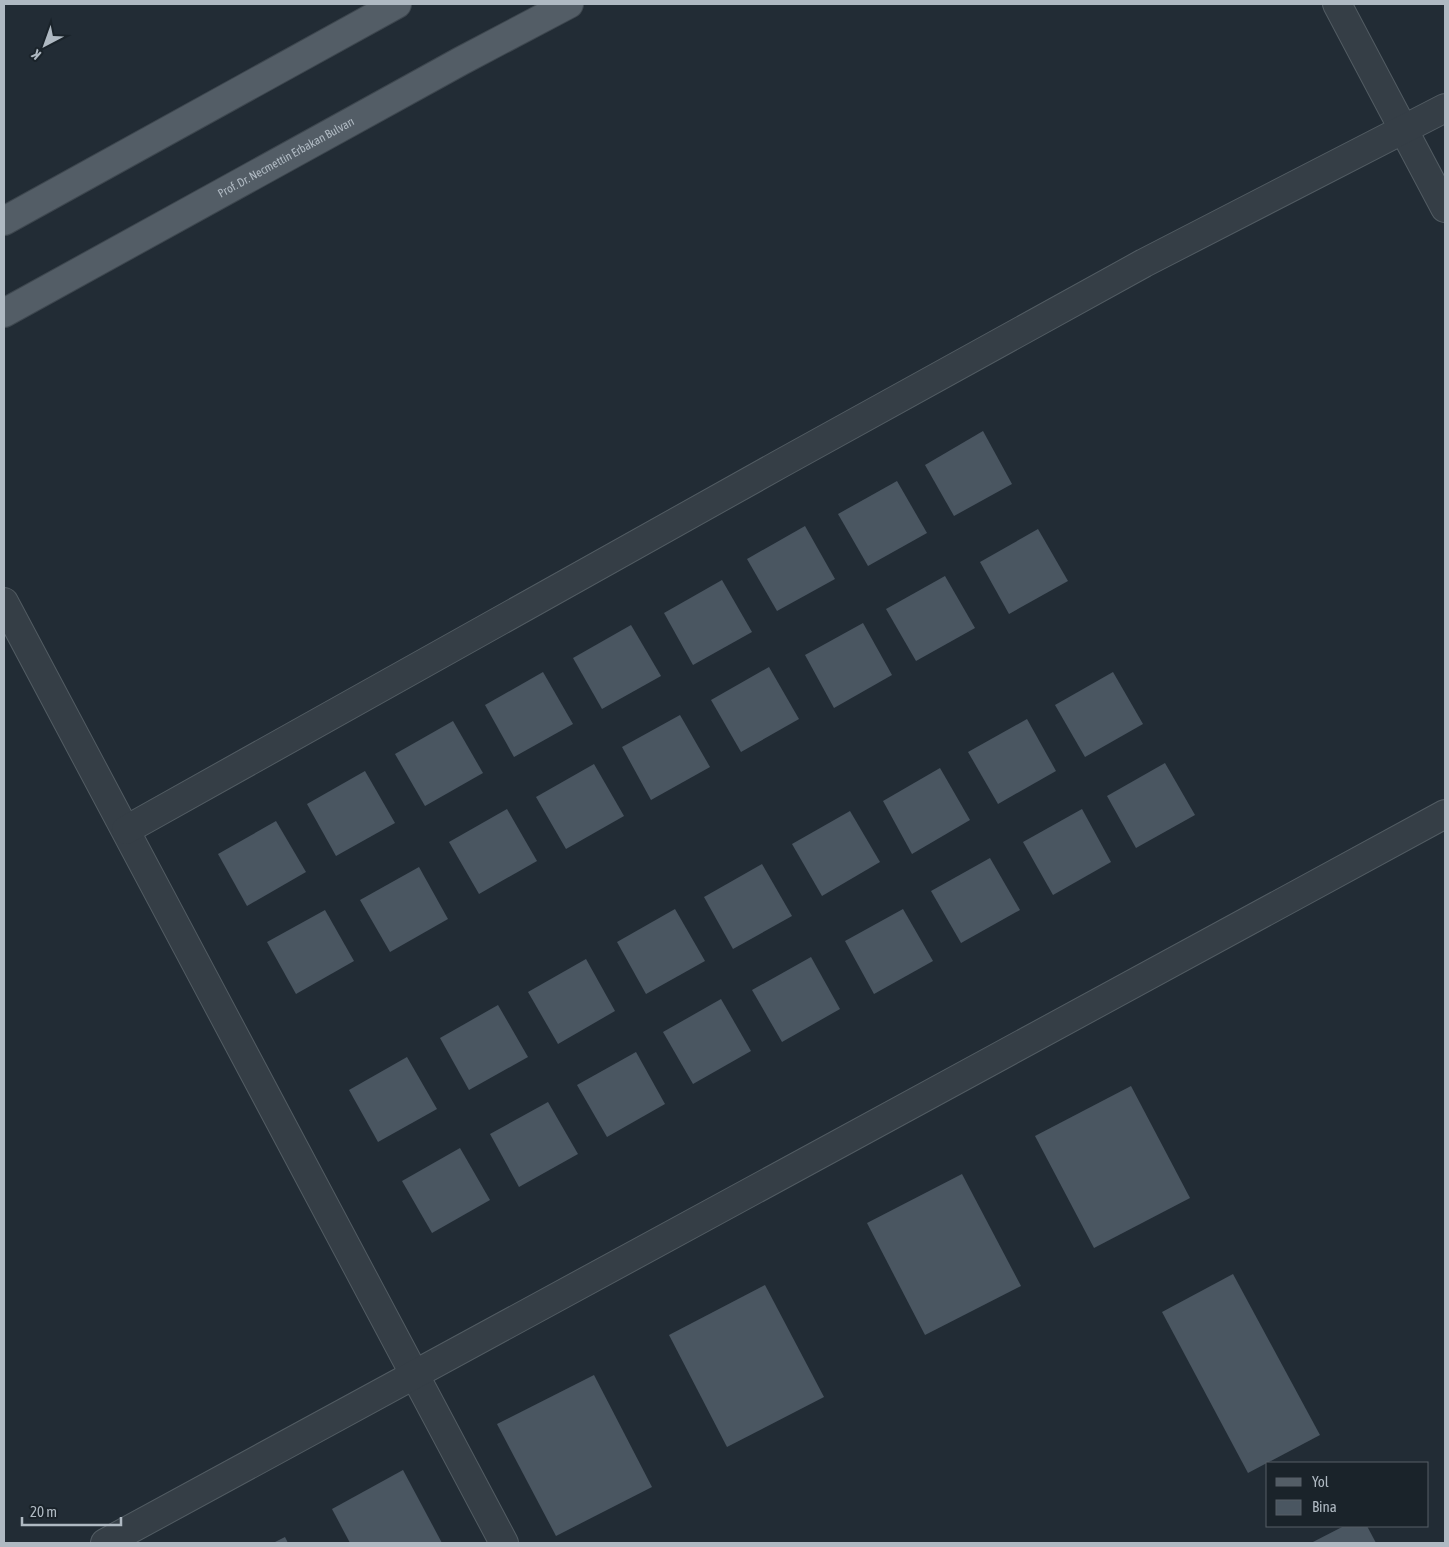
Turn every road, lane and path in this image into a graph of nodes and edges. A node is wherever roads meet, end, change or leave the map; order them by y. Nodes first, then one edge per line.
1 (397, 4) edge
2 (569, 4) edge
3 (1337, 4) edge
4 (1445, 108) edge
5 (1403, 128) junction
6 (1445, 208) edge
7 (4, 221) edge
8 (4, 313) edge
9 (4, 602) edge
10 (1445, 814) edge
11 (126, 830) junction
12 (414, 1376) junction
13 (105, 1543) edge
14 (504, 1543) edge

1 - 7 main road
2 - 8 main road, Prof. Dr. Necmettin Erbakan Bulvarı
3 - 5 street
4 - 5 street
5 - 6 street
5 - 11 street
9 - 11 street
10 - 12 street
11 - 12 street
12 - 13 street
12 - 14 street

